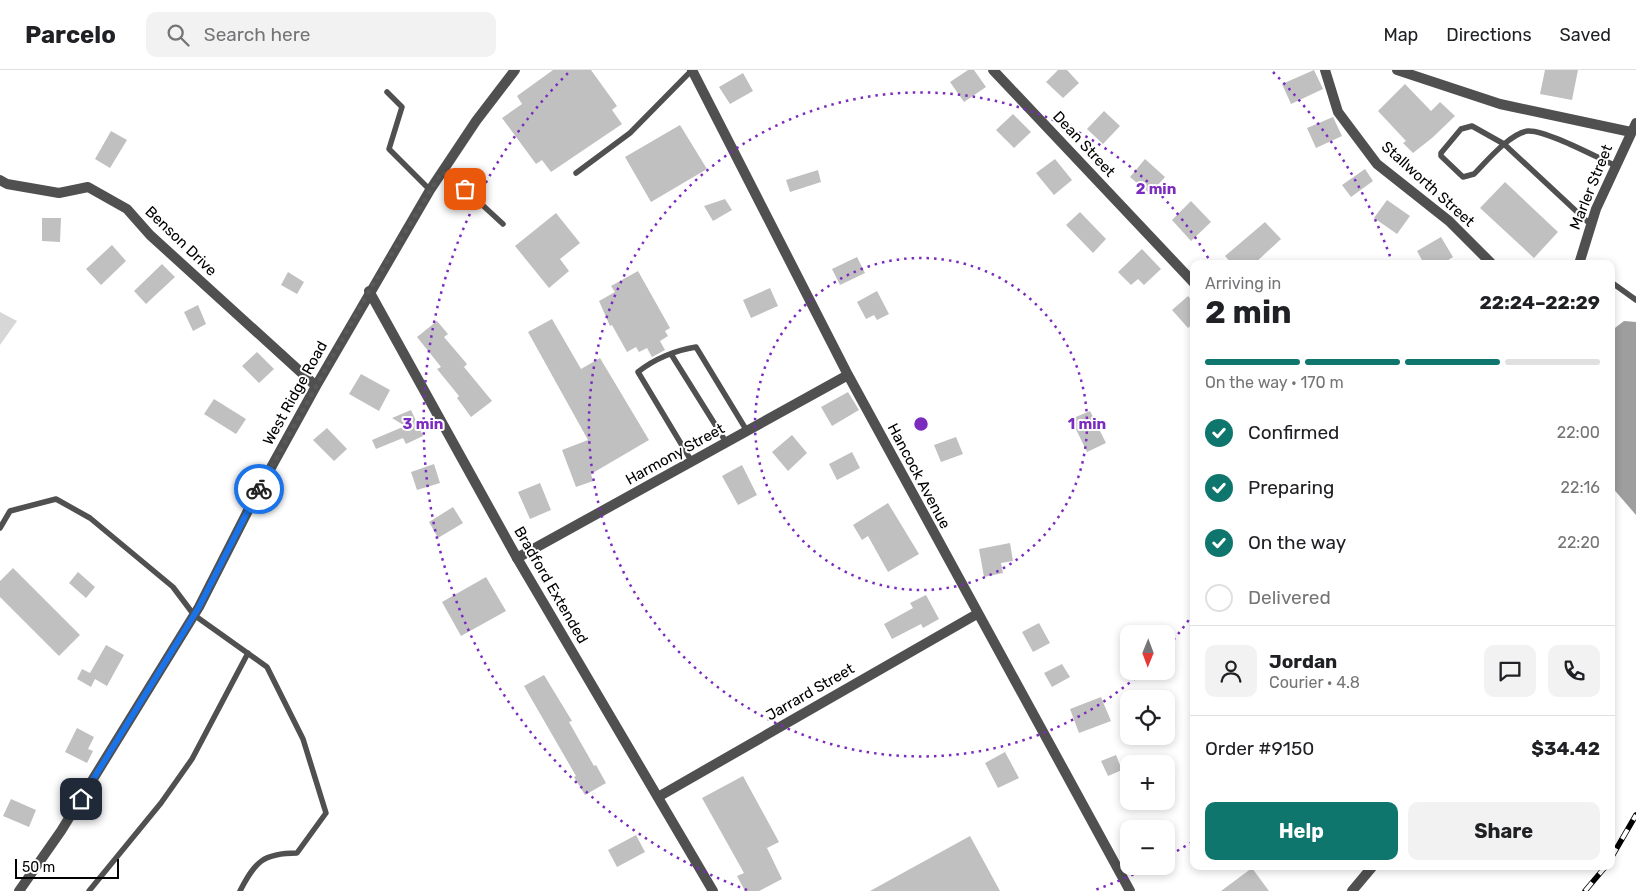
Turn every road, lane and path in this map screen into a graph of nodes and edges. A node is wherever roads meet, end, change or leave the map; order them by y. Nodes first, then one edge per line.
1 (515, 70) edge
2 (692, 70) edge
3 (993, 70) edge
4 (1325, 70) edge
5 (1397, 70) edge
6 (387, 92) dead end
7 (1633, 128) edge
8 (1504, 144) junction
9 (1614, 166) junction
10 (442, 172) junction
11 (576, 173) dead end
12 (0, 180) edge
13 (430, 190) junction
14 (503, 224) dead end
15 (1590, 224) junction
16 (1488, 260) edge
17 (1582, 260) edge
18 (1190, 279) edge
19 (1615, 285) edge
20 (369, 291) junction
21 (1636, 300) edge
22 (671, 354) junction
23 (848, 375) junction
24 (316, 386) junction
25 (746, 431) junction
26 (726, 442) junction
27 (692, 462) junction
28 (0, 528) edge
29 (517, 558) junction
30 (977, 614) junction
31 (194, 616) junction
32 (248, 654) junction
33 (658, 797) junction
34 (1370, 870) edge
35 (18, 891) edge
36 (90, 891) edge
37 (240, 891) edge
38 (713, 891) edge
39 (1130, 891) edge
40 (1352, 891) edge

1 - 10 street, West Ridge Road
2 - 11 lane
2 - 23 street, Hancock Avenue
3 - 18 street, Dean Street
4 - 16 street, Stallworth Street
5 - 7 street
6 - 13 lane
7 - 9 street, Marler Street
8 - 8 lane
8 - 9 lane
8 - 15 lane
9 - 15 street, Marler Street
10 - 13 street, West Ridge Road
10 - 14 lane
12 - 24 street, Benson Drive
13 - 20 street, West Ridge Road
15 - 17 street, Marler Street
19 - 21 lane
20 - 24 street, West Ridge Road
20 - 29 street, Bradford Extended
22 - 25 lane
22 - 26 lane
22 - 27 lane
23 - 25 street, Harmony Street
23 - 30 street, Hancock Avenue
24 - 31 street, West Ridge Road
25 - 26 street, Harmony Street
26 - 27 street, Harmony Street
27 - 29 street, Harmony Street
28 - 31 lane
29 - 33 street, Bradford Extended
30 - 33 street, Jarrard Street
30 - 39 street, Hancock Avenue
31 - 32 lane
31 - 35 street, West Ridge Road
32 - 36 lane
32 - 37 lane
33 - 38 street, Bradford Extended
34 - 40 street

